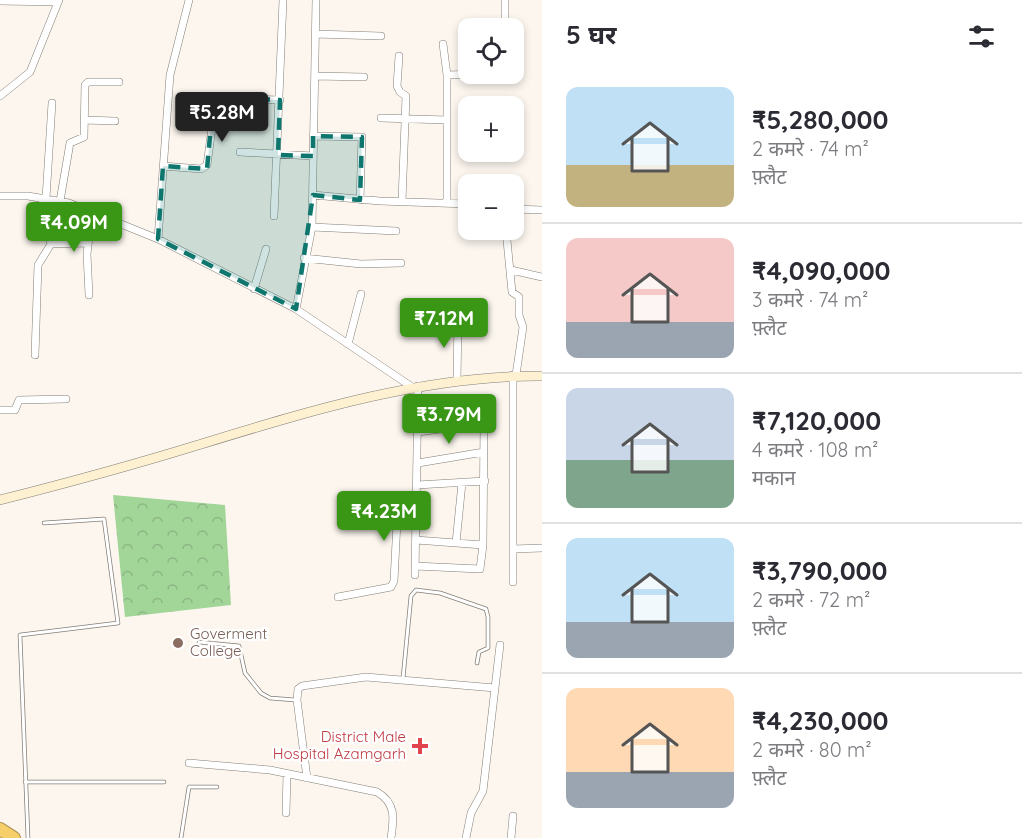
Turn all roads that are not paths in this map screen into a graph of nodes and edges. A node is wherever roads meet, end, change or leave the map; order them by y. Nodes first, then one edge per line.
1 (189, 0) edge
2 (283, 0) edge
3 (316, 0) edge
4 (505, 0) edge
5 (0, 1) edge
6 (58, 1) edge
7 (505, 18) edge
8 (315, 34) junction
9 (381, 36) dead end
10 (443, 44) dead end
11 (399, 56) dead end
12 (447, 75) junction
13 (458, 75) edge
14 (315, 76) junction
15 (364, 77) dead end
16 (118, 82) dead end
17 (0, 96) edge
18 (280, 100) junction
19 (52, 103) dead end
20 (381, 118) dead end
21 (405, 118) junction
22 (84, 120) junction
23 (447, 120) junction
24 (116, 121) dead end
25 (313, 136) junction
26 (240, 152) dead end
27 (278, 155) junction
28 (313, 156) junction
29 (163, 166) junction
30 (313, 195) junction
31 (0, 196) edge
32 (44, 198) junction
33 (360, 200) junction
34 (60, 201) junction
35 (402, 201) junction
36 (447, 203) junction
37 (458, 204) edge
38 (524, 209) edge
39 (542, 210) edge
40 (92, 212) junction
41 (274, 216) dead end
42 (312, 226) junction
43 (396, 231) dead end
44 (158, 239) junction
45 (507, 240) edge
46 (88, 243) junction
47 (51, 244) junction
48 (266, 249) dead end
49 (304, 258) junction
50 (401, 264) dead end
51 (511, 270) junction
52 (542, 277) edge
53 (254, 289) junction
54 (361, 294) dead end
55 (89, 295) dead end
56 (296, 309) junction
57 (458, 317) dead end
58 (348, 344) junction
59 (35, 355) dead end
60 (515, 375) junction
61 (542, 376) edge
62 (458, 382) junction
63 (415, 387) junction
64 (66, 399) dead end
65 (0, 410) edge
66 (418, 432) junction
67 (484, 452) junction
68 (418, 463) junction
69 (484, 481) junction
70 (462, 483) junction
71 (417, 485) junction
72 (417, 499) junction
73 (0, 500) edge
74 (44, 523) dead end
75 (416, 540) junction
76 (456, 543) junction
77 (483, 545) junction
78 (542, 548) edge
79 (513, 549) junction
80 (415, 566) junction
81 (415, 575) dead end
82 (513, 582) dead end
83 (338, 597) dead end
84 (199, 642) dead end
85 (500, 645) dead end
86 (477, 663) dead end
87 (403, 680) junction
88 (495, 688) junction
89 (297, 700) junction
90 (189, 763) dead end
91 (287, 774) junction
92 (307, 778) junction
93 (25, 782) junction
94 (164, 782) dead end
95 (217, 787) dead end
96 (286, 813) dead end
97 (513, 816) dead end
98 (0, 829) edge
99 (14, 838) edge
100 (28, 838) edge
101 (181, 838) edge
102 (391, 838) edge
103 (466, 838) edge
104 (511, 838) edge

1 - 29 street
2 - 18 street
3 - 8 street
4 - 7 street
5 - 6 street
6 - 17 street
8 - 9 street
8 - 14 street
10 - 12 street
11 - 21 street
12 - 13 street
12 - 23 street
14 - 15 street
14 - 25 street
16 - 22 street
18 - 27 street
18 - 29 street
19 - 32 street
20 - 21 street
21 - 23 street
21 - 35 street
22 - 24 street
22 - 34 street
23 - 36 street
25 - 28 street
25 - 33 street
26 - 27 street
27 - 28 street
27 - 41 street
28 - 30 street
29 - 44 street
30 - 33 street
30 - 42 street
31 - 32 street
32 - 34 street
32 - 47 street
33 - 35 street
34 - 40 street
35 - 36 street
36 - 37 street
38 - 39 street
40 - 44 street
40 - 46 street
42 - 43 street
42 - 49 street
44 - 53 street
45 - 51 street
46 - 47 street
46 - 55 street
47 - 59 street
48 - 53 street
49 - 50 street
49 - 56 street
51 - 52 street
51 - 60 street
53 - 56 street
54 - 58 street
56 - 58 street
57 - 62 street
58 - 63 street
60 - 61 street
60 - 62 street
60 - 79 street
62 - 63 street
63 - 66 street
63 - 73 street
64 - 65 street
66 - 67 street
66 - 68 street
67 - 68 street
67 - 69 street
68 - 71 street
69 - 70 street
69 - 77 street
70 - 71 street
70 - 76 street
71 - 72 street
72 - 75 street
72 - 83 street
74 - 93 lane
75 - 76 street
75 - 80 street
76 - 77 street
77 - 80 street
78 - 79 street
79 - 82 street
80 - 81 street
84 - 89 lane
85 - 88 street
86 - 87 lane
87 - 88 street
87 - 89 street
88 - 103 street
89 - 92 street
90 - 91 street
91 - 92 street
91 - 96 street
92 - 102 street
93 - 94 lane
93 - 100 lane
95 - 101 lane
97 - 104 street
98 - 99 highway

